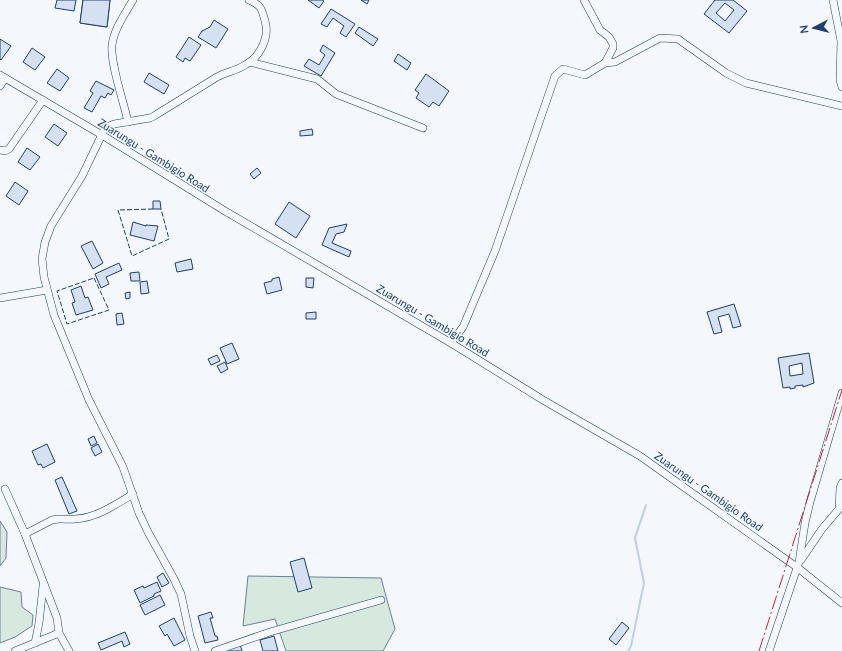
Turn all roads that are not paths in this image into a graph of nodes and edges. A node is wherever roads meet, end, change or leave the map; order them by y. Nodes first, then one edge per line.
1 (133, 0) edge
2 (250, 0) edge
3 (584, 0) edge
4 (833, 0) edge
5 (250, 62) junction
6 (605, 63) junction
7 (3, 76) edge
8 (0, 86) edge
9 (842, 87) edge
10 (43, 100) junction
11 (842, 106) edge
12 (128, 122) junction
13 (423, 128) dead end
14 (102, 135) junction
15 (0, 150) edge
16 (47, 290) junction
17 (0, 298) edge
18 (451, 342) junction
19 (842, 393) edge
20 (842, 483) edge
21 (5, 489) dead end
22 (133, 494) junction
23 (25, 534) junction
24 (798, 565) junction
25 (44, 584) junction
26 (381, 600) dead end
27 (842, 603) edge
28 (59, 633) junction
29 (35, 643) junction
30 (15, 651) edge
31 (68, 651) edge
32 (195, 651) edge
33 (214, 651) edge
34 (769, 651) edge

1 - 12 street
2 - 5 street
3 - 6 street
4 - 9 street
5 - 12 street
5 - 13 street
6 - 11 street
6 - 18 street
7 - 8 street
7 - 10 street, Zuarungu - Gambigio Road
10 - 14 street, Zuarungu - Gambigio Road
10 - 15 street
12 - 14 street
14 - 16 street
14 - 18 street, Zuarungu - Gambigio Road
16 - 17 street
16 - 22 street
18 - 24 street, Zuarungu - Gambigio Road
19 - 24 street
20 - 24 street
21 - 23 street
22 - 23 street
22 - 32 street
23 - 25 street
24 - 27 street, Zuarungu - Gambigio Road
24 - 34 street
25 - 28 street
25 - 29 street
26 - 33 street
28 - 29 street
28 - 31 street
29 - 30 street

